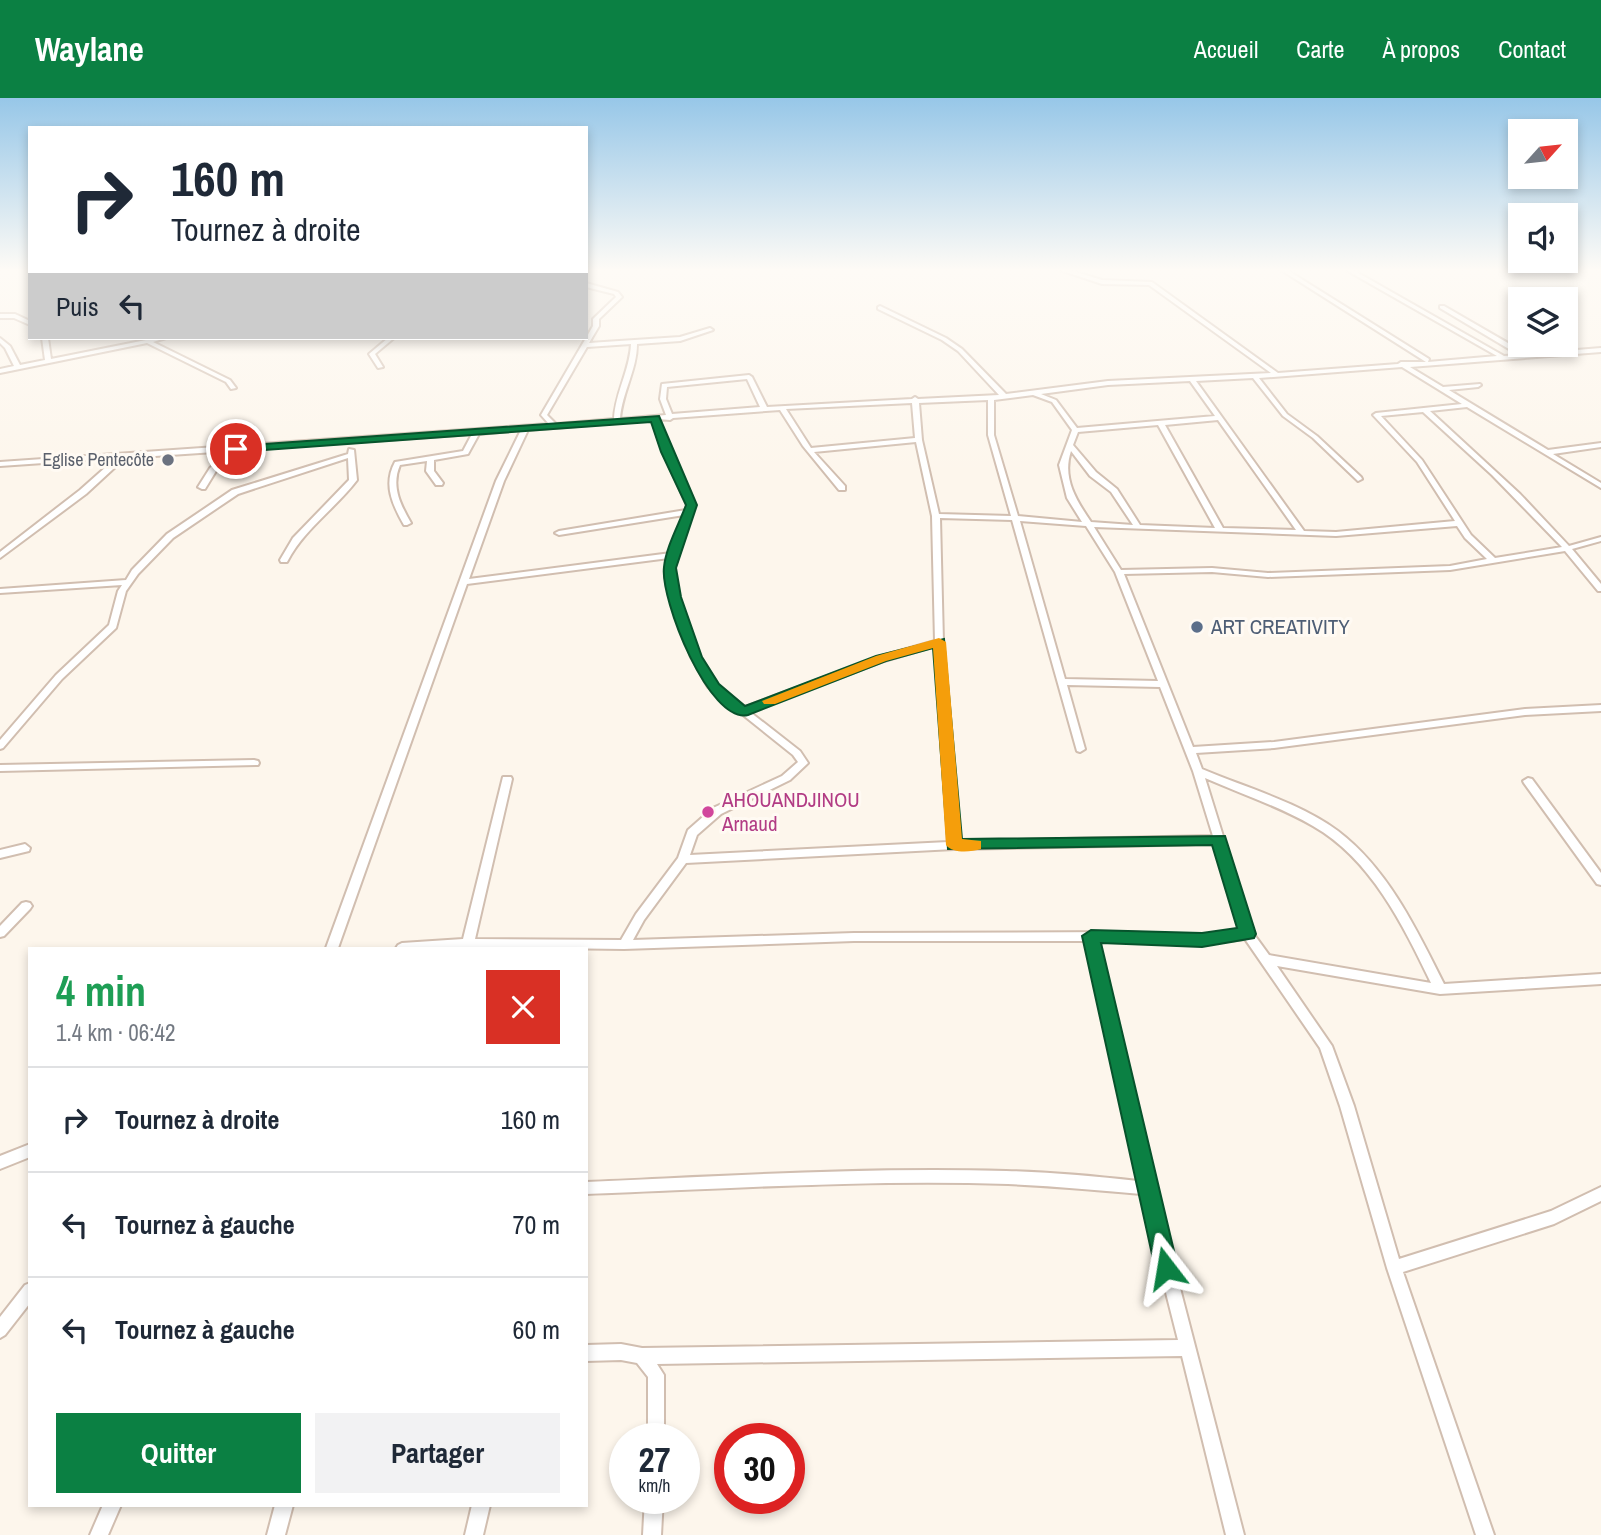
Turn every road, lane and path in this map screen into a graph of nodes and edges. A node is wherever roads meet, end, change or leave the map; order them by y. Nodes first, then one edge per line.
1 (686, 337) edge
2 (940, 337) edge
3 (1225, 337) edge
4 (1390, 337) edge
5 (1467, 337) edge
6 (0, 340) edge
7 (45, 340) edge
8 (120, 340) edge
9 (156, 340) edge
10 (389, 340) edge
11 (587, 340) edge
12 (149, 342) junction
13 (634, 342) junction
14 (585, 345) junction
15 (119, 348) junction
16 (1601, 350) edge
17 (1578, 352) edge
18 (1501, 356) junction
19 (1508, 356) edge
20 (1427, 360) dead end
21 (48, 362) junction
22 (1401, 364) junction
23 (380, 367) dead end
24 (18, 368) junction
25 (0, 372) edge
26 (1254, 375) junction
27 (1277, 375) junction
28 (1191, 378) junction
29 (1478, 385) dead end
30 (233, 388) dead end
31 (1065, 388) junction
32 (1443, 389) junction
33 (1034, 393) junction
34 (1004, 396) junction
35 (991, 398) junction
36 (915, 399) junction
37 (1054, 401) junction
38 (1468, 405) junction
39 (782, 408) junction
40 (765, 410) junction
41 (1425, 410) junction
42 (544, 418) junction
43 (670, 418) junction
44 (1220, 418) junction
45 (655, 419) junction
46 (617, 422) junction
47 (1160, 422) junction
48 (554, 425) junction
49 (531, 428) junction
50 (1076, 430) junction
51 (477, 432) junction
52 (354, 440) junction
53 (919, 440) junction
54 (1601, 445) edge
55 (1071, 446) junction
56 (236, 449) junction
57 (810, 450) junction
58 (1550, 452) junction
59 (124, 455) junction
60 (351, 455) junction
61 (431, 459) junction
62 (0, 464) edge
63 (1359, 479) dead end
64 (439, 483) dead end
65 (1599, 484) edge
66 (201, 487) dead end
67 (842, 488) dead end
68 (688, 512) junction
69 (936, 516) junction
70 (1015, 518) junction
71 (1086, 522) junction
72 (407, 523) dead end
73 (1460, 523) junction
74 (1137, 526) junction
75 (1220, 530) junction
76 (559, 533) dead end
77 (1302, 533) junction
78 (1601, 539) edge
79 (1569, 548) junction
80 (673, 555) junction
81 (0, 556) edge
82 (284, 560) dead end
83 (1493, 561) junction
84 (1119, 572) junction
85 (130, 582) junction
86 (465, 582) junction
87 (1600, 586) edge
88 (0, 591) edge
89 (939, 642) junction
90 (1061, 681) junction
91 (1163, 684) junction
92 (1601, 708) edge
93 (743, 711) junction
94 (0, 746) edge
95 (1080, 749) dead end
96 (1189, 750) junction
97 (254, 763) dead end
98 (0, 768) edge
99 (1198, 771) junction
100 (507, 779) dead end
101 (1528, 781) dead end
102 (1219, 840) junction
103 (954, 845) junction
104 (25, 848) dead end
105 (0, 855) edge
106 (683, 859) junction
107 (1601, 881) edge
108 (26, 906) dead end
109 (0, 933) edge
110 (1248, 934) junction
111 (1091, 936) junction
112 (468, 943) junction
113 (624, 945) junction
114 (577, 946) edge
115 (332, 947) edge
116 (440, 947) edge
117 (1269, 960) junction
118 (1601, 979) edge
119 (1440, 989) junction
120 (28, 1151) edge
121 (0, 1163) edge
122 (588, 1188) edge
123 (1147, 1188) junction
124 (1601, 1194) edge
125 (1394, 1268) junction
126 (28, 1293) edge
127 (0, 1330) edge
128 (1186, 1348) junction
129 (588, 1353) edge
130 (642, 1356) junction
131 (656, 1423) edge
132 (111, 1507) edge
133 (283, 1507) edge
134 (481, 1507) edge
135 (653, 1514) edge
136 (99, 1535) edge
137 (276, 1535) edge
138 (474, 1535) edge
139 (652, 1535) edge
140 (1236, 1535) edge
141 (1485, 1535) edge

1 - 13 street
2 - 34 street
3 - 27 street
4 - 20 street
5 - 18 street
6 - 24 street
7 - 21 street
8 - 15 street
9 - 12 street
10 - 23 street
11 - 14 street
12 - 15 street
12 - 30 street
13 - 14 street
13 - 46 street
14 - 42 street
15 - 21 street
16 - 17 street
18 - 19 street
18 - 22 street
21 - 24 street
22 - 27 street
22 - 32 street
24 - 25 street
26 - 27 street
26 - 28 street
26 - 63 street
28 - 31 street
28 - 44 street
29 - 32 street
31 - 33 street
31 - 37 street
32 - 38 street
33 - 34 street
33 - 37 street
34 - 35 street
35 - 36 street
35 - 70 street
36 - 39 street
36 - 53 street
37 - 50 street
38 - 41 street
38 - 58 street
39 - 40 street
39 - 57 street
40 - 43 street
40 - 43 street
41 - 73 street
41 - 79 street
42 - 48 street
42 - 49 street
43 - 45 street
44 - 47 street
44 - 77 street
45 - 46 street
45 - 68 street
46 - 48 street
47 - 50 street
47 - 75 street
48 - 49 street
49 - 51 street
49 - 86 street
50 - 55 street
51 - 52 street
51 - 61 street
52 - 56 street
52 - 60 street
53 - 57 street
53 - 69 street
54 - 58 street
55 - 71 street
55 - 74 street
56 - 59 street
56 - 66 street
57 - 67 street
58 - 65 street
59 - 62 street
59 - 81 street
60 - 82 street
60 - 85 street
61 - 64 street
61 - 72 street
68 - 76 street
68 - 80 street
69 - 70 street
69 - 89 street
70 - 71 street
70 - 90 street
71 - 74 street
71 - 84 street
73 - 77 street
73 - 83 street
74 - 75 street
75 - 77 street
78 - 79 street
79 - 83 street
79 - 87 street
80 - 86 street
80 - 93 street
83 - 84 street
84 - 91 street
85 - 88 street
85 - 94 street
86 - 115 street
89 - 93 street
89 - 103 street
90 - 91 street
90 - 95 street
91 - 96 street
92 - 96 street
93 - 106 street
96 - 99 street
97 - 98 street
99 - 102 street
99 - 119 street
100 - 112 street
101 - 107 street
102 - 103 street
102 - 110 street
103 - 106 street
104 - 105 street
106 - 113 street
108 - 109 street
110 - 111 street
110 - 117 street
111 - 113 street
111 - 123 street
112 - 114 street
112 - 116 street
113 - 114 street
117 - 119 street
117 - 125 street
118 - 119 street
120 - 121 street
122 - 123 street
123 - 128 street
124 - 125 street
125 - 141 street
126 - 127 street
128 - 130 street
128 - 140 street
129 - 130 street
130 - 131 street
132 - 136 street
133 - 137 street
134 - 138 street
135 - 139 street

